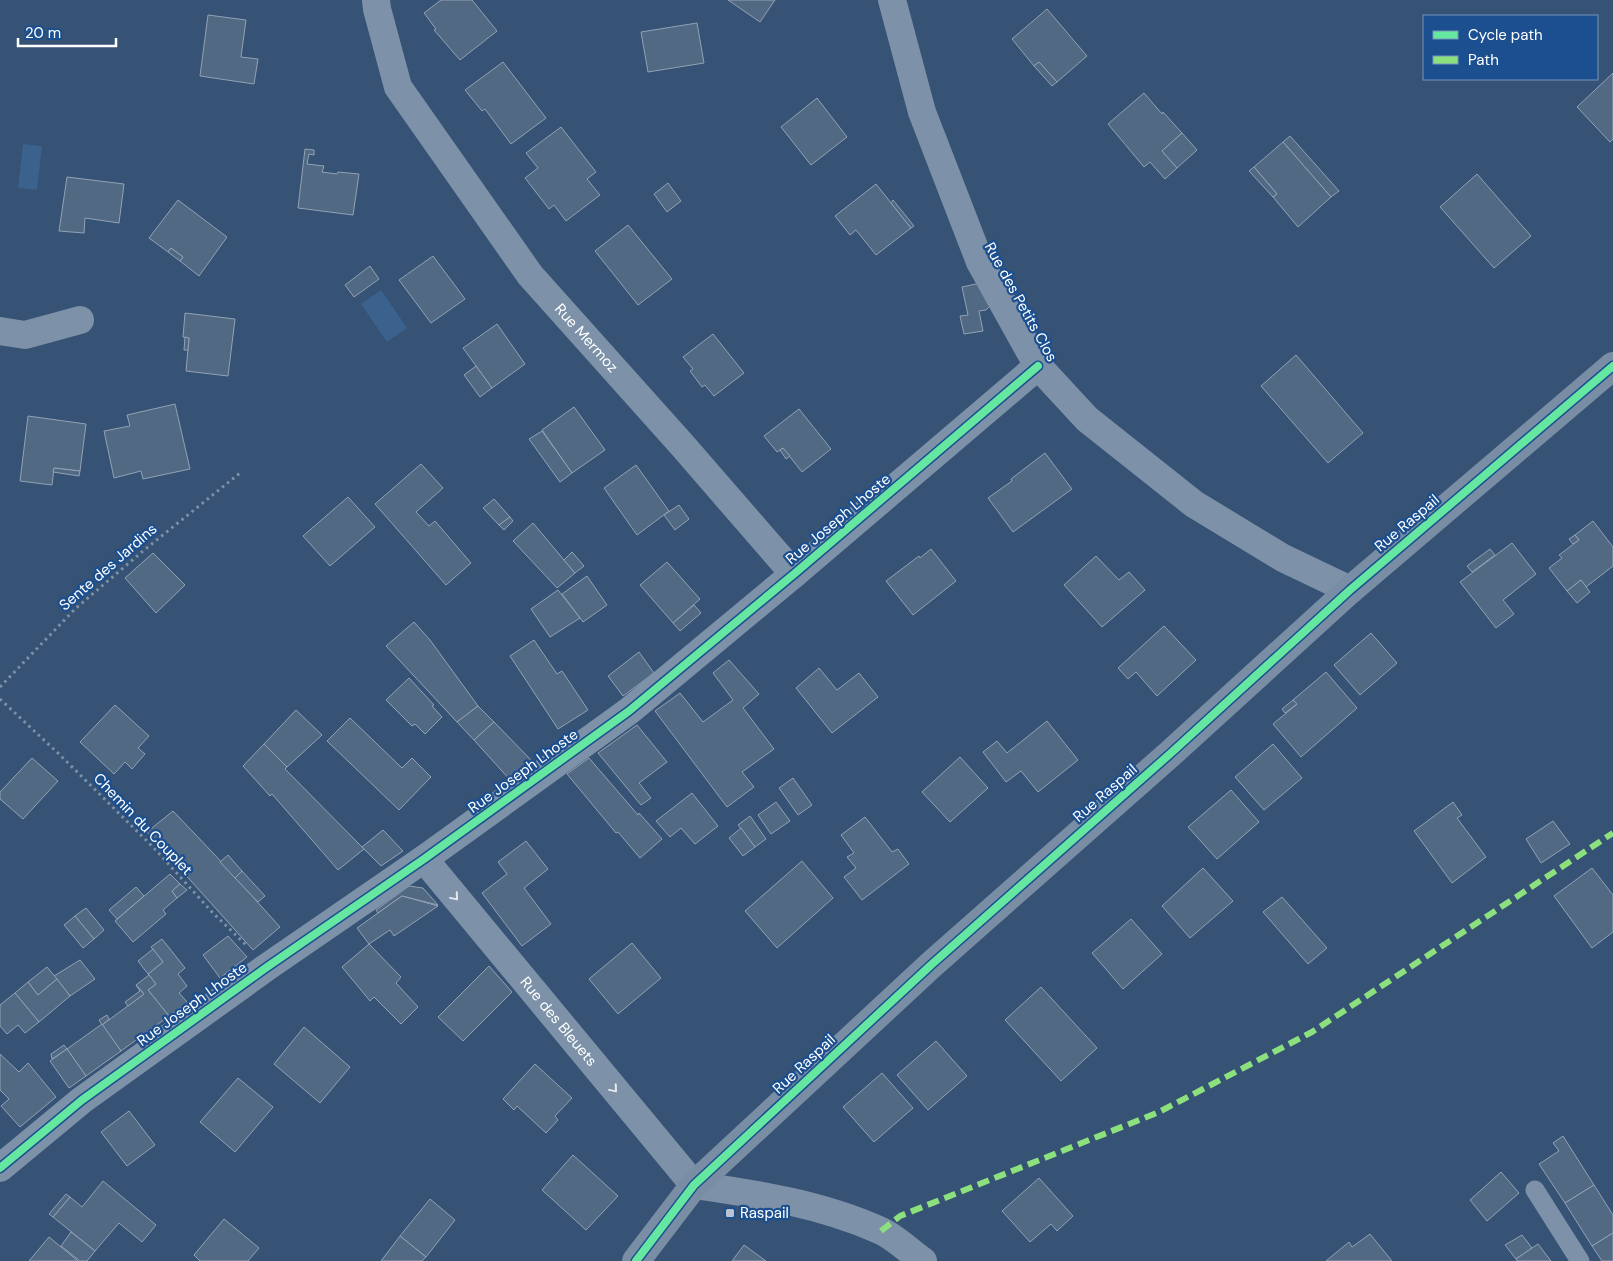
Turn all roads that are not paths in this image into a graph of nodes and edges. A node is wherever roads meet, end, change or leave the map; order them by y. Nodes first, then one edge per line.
1 (376, 0) edge
2 (892, 0) edge
3 (80, 320) dead end
4 (0, 331) edge
5 (1038, 366) junction
6 (1613, 366) edge
7 (794, 574) junction
8 (1350, 590) junction
9 (424, 859) junction
10 (0, 1168) edge
11 (694, 1185) junction
12 (1535, 1190) dead end
13 (636, 1261) edge
14 (923, 1261) edge
15 (1580, 1261) edge

1 - 7 street, Rue Mermoz
2 - 5 street, Rue des Petits Clos
3 - 4 street
5 - 7 street, Rue Joseph Lhoste
5 - 8 street, Rue des Petits Clos
6 - 8 street, Rue Raspail
7 - 9 street, Rue Joseph Lhoste
8 - 11 street, Rue Raspail
9 - 10 street, Rue Joseph Lhoste
9 -> 11 street, Rue des Bleuets
11 - 13 street, Rue Raspail
11 - 14 street
12 - 15 lane

